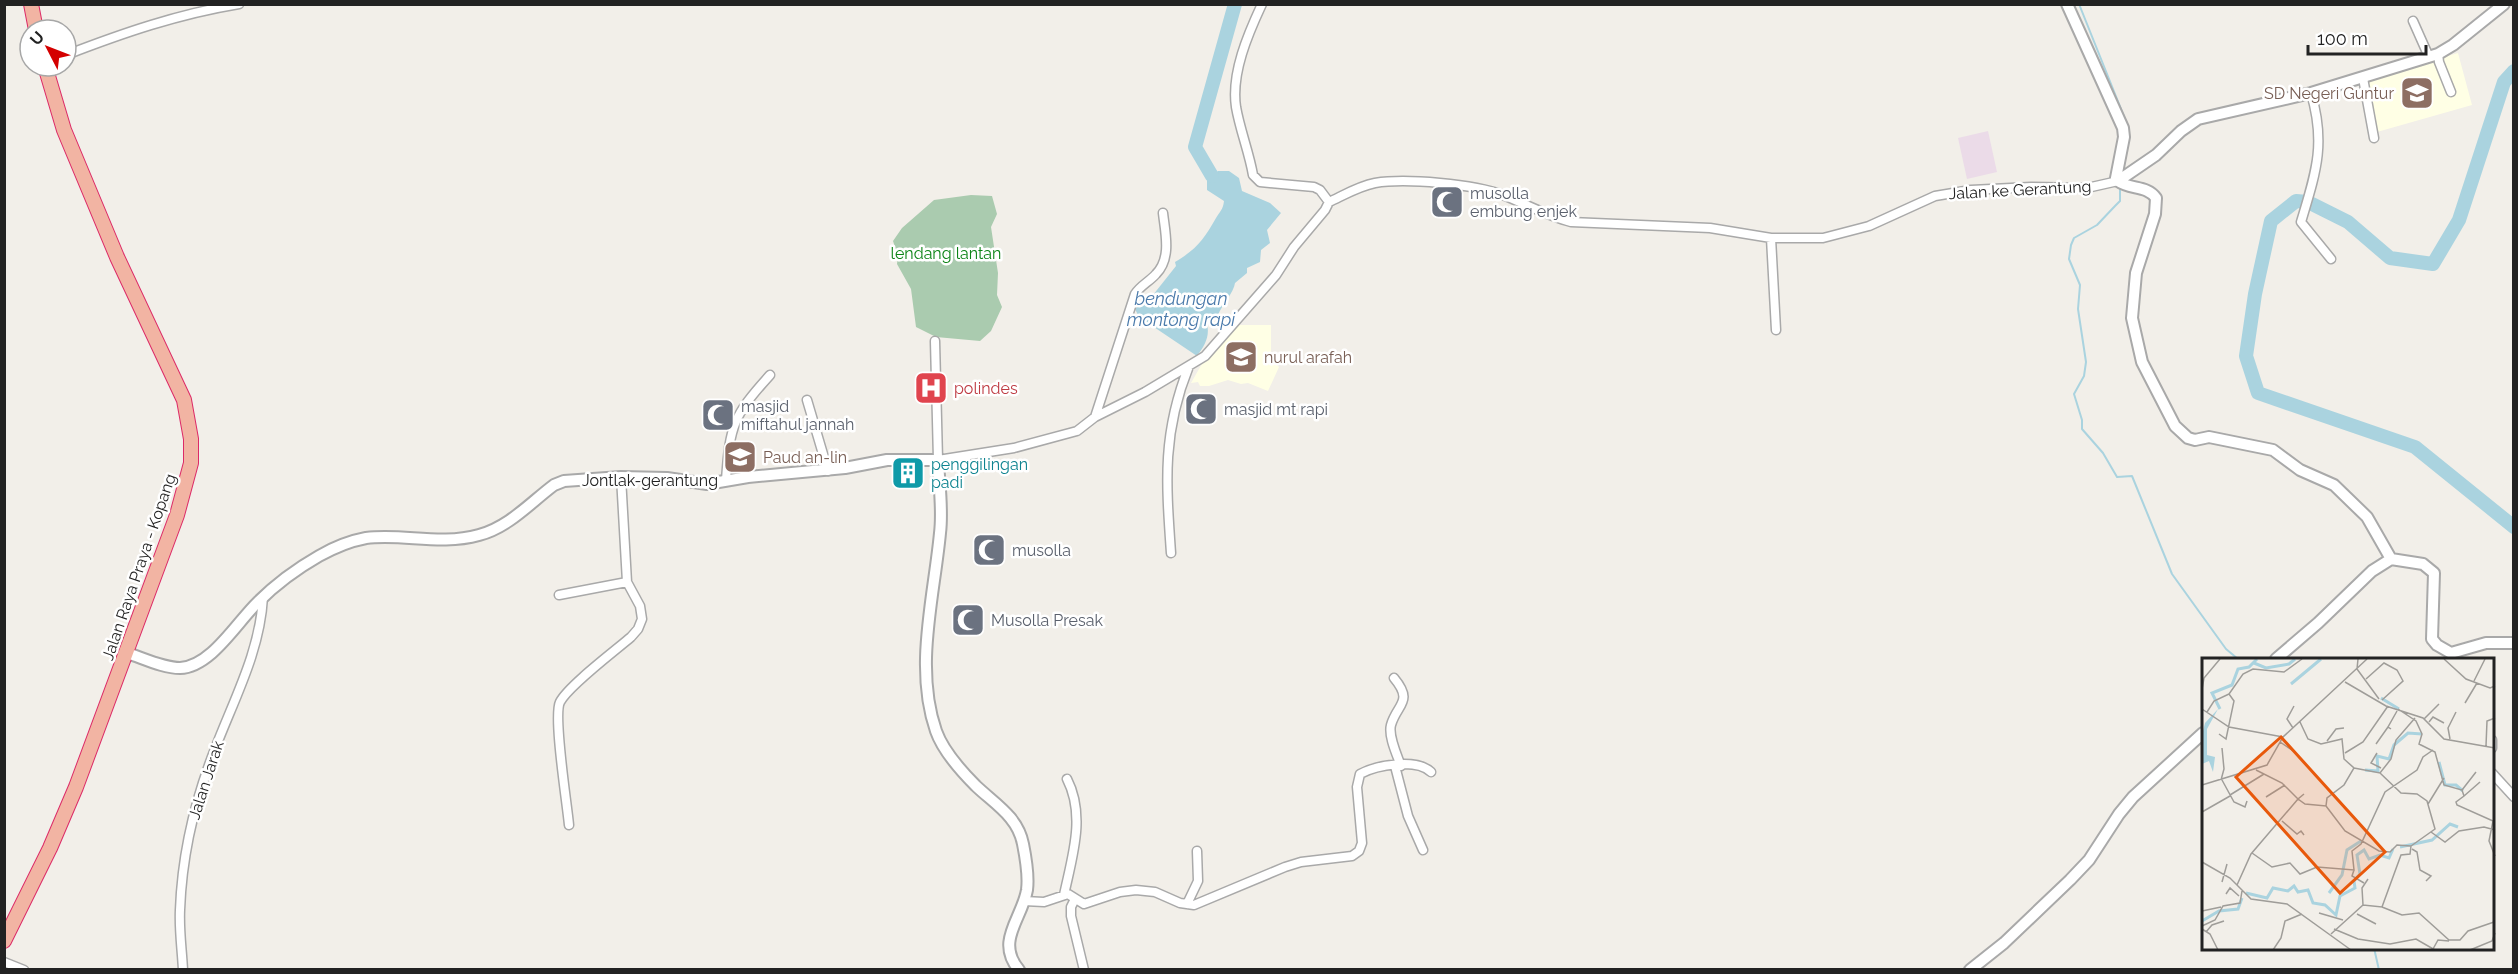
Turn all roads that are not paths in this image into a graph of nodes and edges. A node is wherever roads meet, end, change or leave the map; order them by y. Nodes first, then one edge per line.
1 (239, 4) edge
2 (1262, 4) edge
3 (2067, 4) edge
4 (2504, 4) edge
5 (2413, 21) dead end
6 (78, 50) edge
7 (2434, 55) junction
8 (48, 78) edge
9 (2362, 78) junction
10 (2451, 92) dead end
11 (2311, 93) junction
12 (2374, 138) dead end
13 (2118, 181) junction
14 (1329, 202) junction
15 (1163, 213) dead end
16 (1771, 238) junction
17 (2331, 259) dead end
18 (1776, 330) dead end
19 (935, 340) dead end
20 (1189, 365) junction
21 (770, 375) dead end
22 (807, 400) dead end
23 (1095, 417) junction
24 (938, 460) junction
25 (828, 471) junction
26 (621, 477) junction
27 (726, 480) junction
28 (1171, 553) dead end
29 (2391, 559) junction
30 (627, 582) junction
31 (559, 595) dead end
32 (263, 597) junction
33 (2514, 643) edge
34 (127, 653) junction
35 (2453, 656) edge
36 (2277, 658) edge
37 (1394, 678) dead end
38 (2202, 734) edge
39 (1398, 766) junction
40 (1431, 772) dead end
41 (2494, 774) edge
42 (1067, 779) dead end
43 (2514, 796) edge
44 (569, 825) dead end
45 (1423, 850) dead end
46 (1197, 851) dead end
47 (1064, 895) junction
48 (1075, 899) junction
49 (1024, 901) junction
50 (1187, 904) junction
51 (4, 941) edge
52 (4, 962) edge
53 (24, 969) edge
54 (183, 969) edge
55 (1019, 969) edge
56 (1084, 969) edge
57 (1970, 969) edge

1 - 6 street
2 - 14 street
3 - 13 street
4 - 7 street, Jalan ke Gerantung
5 - 7 street
7 - 9 street, Jalan ke Gerantung
7 - 10 street
8 - 34 highway, Jalan Raya Praya - Kopang
9 - 11 street, Jalan ke Gerantung
9 - 12 street
11 - 13 street, Jalan ke Gerantung
11 - 17 street
13 - 16 street, Jalan ke Gerantung
13 - 29 street
14 - 16 street, Jalan ke Gerantung
14 - 20 street
15 - 23 street
16 - 18 street
19 - 24 street
20 - 23 street
20 - 28 street
21 - 27 street
22 - 25 street
23 - 24 street
24 - 25 street, Jontlak-gerantung
24 - 49 street
25 - 27 street, Jontlak-gerantung
26 - 27 street, Jontlak-gerantung
26 - 30 street
26 - 32 street, Jontlak-gerantung
29 - 35 street
29 - 36 street
30 - 31 street
30 - 44 street
32 - 34 street, Jontlak-gerantung
32 - 54 street, Jalan Jarak
33 - 35 street
34 - 51 highway, Jalan Raya Praya - Kopang
37 - 39 street
38 - 57 street
39 - 40 street
39 - 45 street
39 - 50 street
41 - 43 street
42 - 47 street
46 - 50 street
47 - 48 street
47 - 49 street
48 - 50 street
48 - 56 street
49 - 55 street
52 - 53 street

